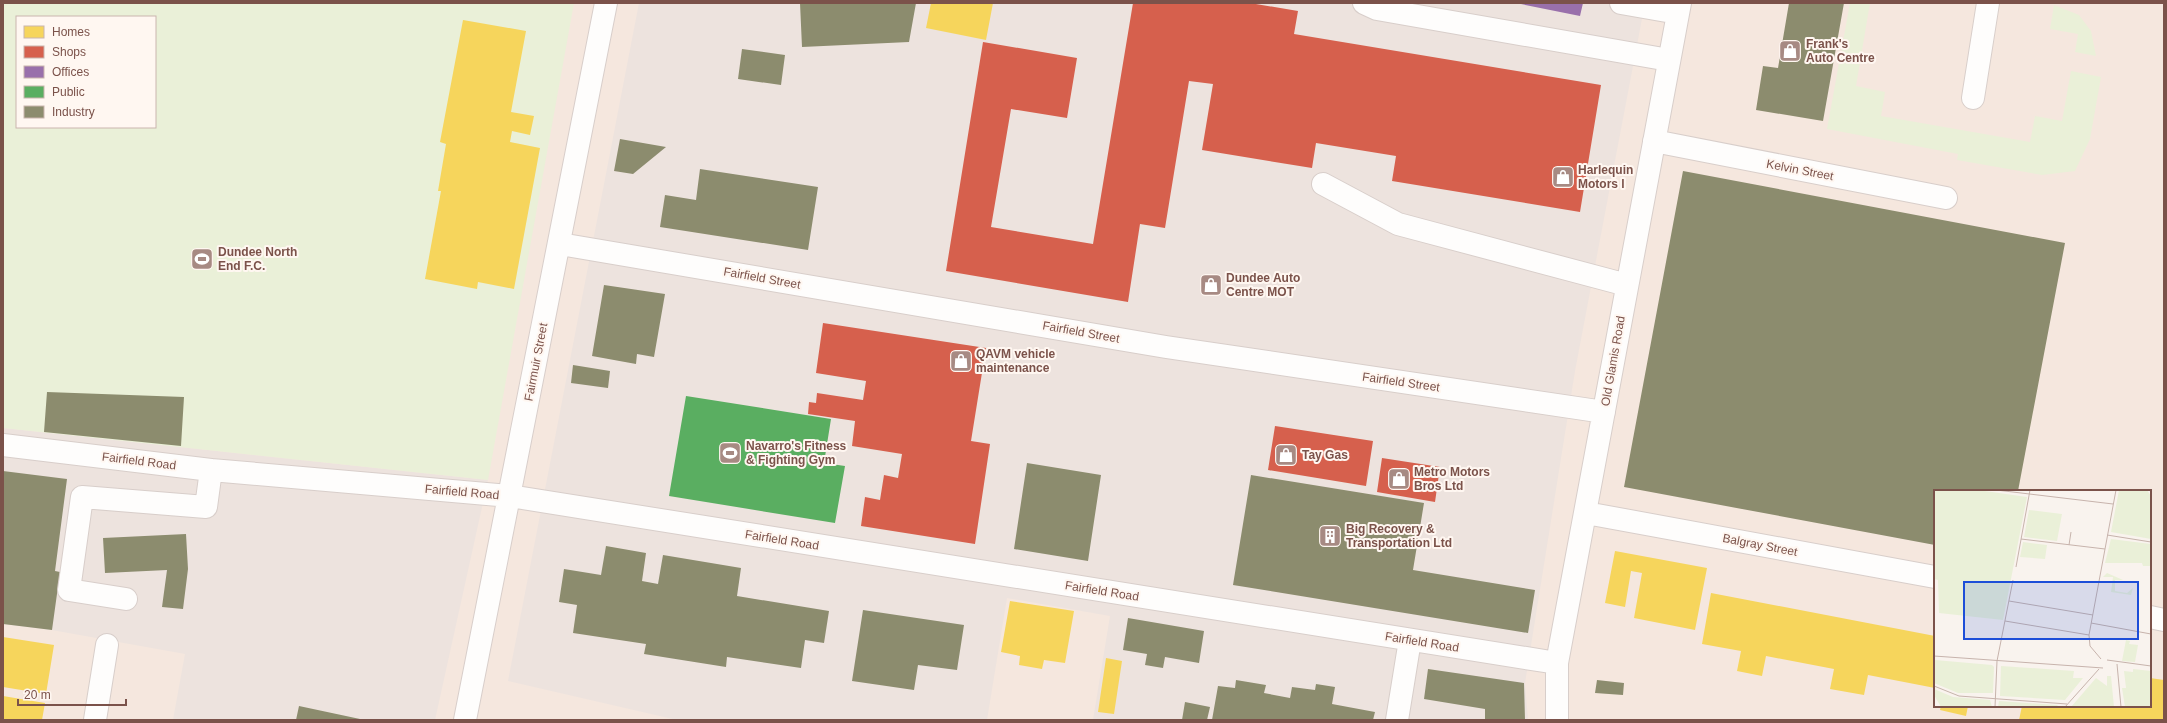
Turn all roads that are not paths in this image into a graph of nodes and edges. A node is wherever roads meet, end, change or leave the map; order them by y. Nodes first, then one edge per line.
1 (606, 3) edge
2 (1364, 3) edge
3 (1622, 3) edge
4 (1988, 3) edge
5 (1679, 8) edge
6 (1669, 60) junction
7 (1973, 98) dead end
8 (1654, 141) junction
9 (1323, 184) dead end
10 (1946, 198) dead end
11 (560, 244) junction
12 (1627, 285) junction
13 (1604, 412) junction
14 (3, 446) edge
15 (210, 470) junction
16 (510, 496) junction
17 (1586, 513) junction
18 (1934, 577) edge
19 (126, 599) dead end
20 (2151, 617) edge
21 (2164, 620) edge
22 (1410, 640) junction
23 (107, 645) dead end
24 (1557, 663) junction
25 (95, 720) edge
26 (465, 720) edge
27 (1397, 720) edge
28 (1557, 720) edge

1 - 11 street, Fairmuir Street
2 - 6 street
3 - 5 street
4 - 7 street
5 - 6 street, Old Glamis Road
6 - 8 street, Old Glamis Road
8 - 10 street, Kelvin Street
8 - 12 street, Old Glamis Road
9 - 12 street
11 - 13 street, Fairfield Street
11 - 16 street, Fairmuir Street
12 - 13 street, Old Glamis Road
13 - 17 street, Old Glamis Road
14 - 15 street, Fairfield Road
15 - 16 street, Fairfield Road
15 - 19 street
16 - 22 street, Fairfield Road
16 - 26 street, Fairmuir Street
17 - 18 street, Balgray Street
17 - 24 street, Old Glamis Road
20 - 21 street
22 - 24 street, Fairfield Road
22 - 27 street
23 - 25 street
24 - 28 street, Old Glamis Road

